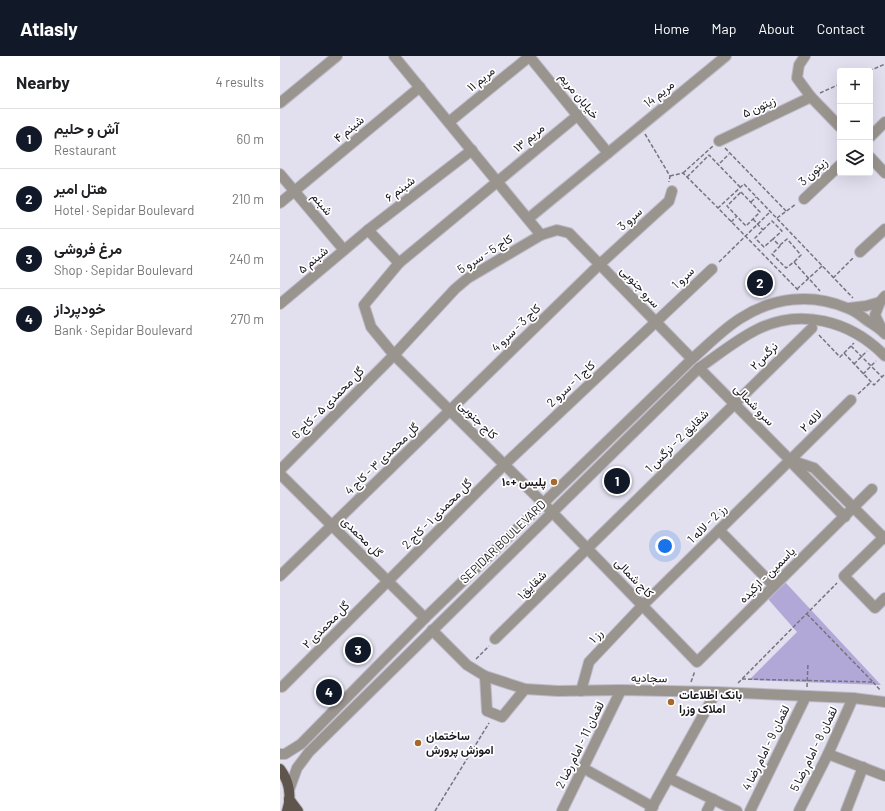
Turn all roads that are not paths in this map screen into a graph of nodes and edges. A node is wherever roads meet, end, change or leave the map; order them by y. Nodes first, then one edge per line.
1 (337, 56) edge
2 (529, 56) edge
3 (726, 56) edge
4 (805, 56) edge
5 (398, 58) edge
6 (420, 87) junction
7 (811, 97) junction
8 (280, 103) edge
9 (578, 115) junction
10 (449, 122) junction
11 (885, 122) edge
12 (837, 124) edge
13 (873, 133) edge
14 (719, 141) road end
15 (472, 150) junction
16 (608, 153) junction
17 (873, 160) edge
18 (837, 168) edge
19 (885, 173) edge
20 (280, 174) edge
21 (498, 181) junction
22 (672, 191) road end
23 (294, 192) junction
24 (804, 199) road end
25 (280, 203) edge
26 (528, 218) junction
27 (885, 229) edge
28 (368, 230) junction
29 (569, 233) joint
30 (541, 234) junction
31 (344, 250) junction
32 (860, 252) road end
33 (399, 263) junction
34 (600, 264) junction
35 (712, 269) road end
36 (882, 299) edge
37 (280, 304) edge
38 (849, 308) junction
39 (655, 322) junction
40 (812, 328) road end
41 (884, 333) edge
42 (394, 355) junction
43 (884, 355) edge
44 (692, 359) junction
45 (699, 368) junction
46 (851, 400) road end
47 (734, 403) junction
48 (450, 411) junction
49 (790, 460) junction
50 (504, 465) junction
51 (280, 470) edge
52 (280, 474) edge
53 (872, 489) dead end
54 (543, 503) junction
55 (854, 507) junction
56 (552, 512) junction
57 (845, 517) junction
58 (332, 526) junction
59 (719, 530) junction
60 (885, 538) edge
61 (587, 549) junction
62 (280, 576) edge
63 (388, 581) junction
64 (774, 586) junction
65 (885, 598) edge
66 (642, 606) junction
67 (425, 618) junction
68 (432, 630) junction
69 (495, 639) road end
70 (697, 662) joint
71 (485, 676) junction
72 (282, 687) dead end
73 (525, 689) junction
74 (621, 690) junction
75 (581, 691) junction
76 (716, 692) junction
77 (806, 696) junction
78 (853, 698) junction
79 (885, 702) edge
80 (280, 754) edge
81 (828, 754) junction
82 (863, 767) junction
83 (280, 768) edge
84 (584, 768) junction
85 (885, 776) edge
86 (669, 778) junction
87 (289, 795) junction
88 (713, 799) junction
89 (652, 809) edge
90 (287, 811) edge
91 (298, 811) edge
92 (562, 811) edge
93 (707, 811) edge
94 (737, 811) edge
95 (750, 811) edge
96 (798, 811) edge
97 (846, 811) edge

1 - 8 street
2 - 9 street, خیابان مریم
2 - 10 street, مریم ۱۱
3 - 16 street, مریم 14
4 - 7 street
5 - 6 street
6 - 10 street
6 - 23 street, شبنم ۴
7 - 12 street
7 - 14 street, زیتون ۵
9 - 16 street, خیابان مریم
9 - 21 street, مریم ۱۳
10 - 15 street
11 - 13 street
15 - 21 street
15 - 28 street, شبنم ۶
16 - 26 street, مریم 14
17 - 19 street
18 - 24 street, زیتون 3
20 - 23 street, شبنم
21 - 26 street
21 - 33 street, مریم ۱۳
22 - 34 street, سرو 3
23 - 25 street, شبنم ۴
23 - 31 street, شبنم
26 - 30 street
27 - 32 street
28 - 31 street, شبنم ۶
28 - 33 street
29 - 30 street, کاج 5 - سرو 5
29 - 34 street, سرو جنوبی
30 - 42 street, کاج 5 - سرو 5
31 - 37 street, شبنم ۵
33 - 42 street, کاج جنوبی
34 - 39 street, سرو جنوبی
34 - 48 street, کاج 3 - سرو 4
35 - 39 street, سرو 1
36 - 38 street
36 - 41 street
38 - 41 street, SEPIDAR BOULEVARD
38 - 44 street, SEPIDAR BOULEVARD
39 - 44 street, سرو جنوبی
39 - 50 street, کاج 1 - سرو 2
40 - 47 street, نرگس۲
42 - 48 street, کاج جنوبی
42 - 51 street, گل محمدی ۵ - کاج 6
43 - 45 street, SEPIDAR BOULEVARD
44 - 54 street, SEPIDAR BOULEVARD
45 - 47 street, سرو شمالی
45 - 56 street, SEPIDAR BOULEVARD
46 - 49 street, لاله ۲
47 - 49 street, سرو شمالی
47 - 61 street, شقایق 2 - نرگس 1
48 - 50 street, کاج جنوبی
48 - 58 street, گل محمدی ۳ - کاج 4
49 - 55 street, سرو شمالی
49 - 57 street, سرو شمالی
49 - 59 street, رز 2 - لاله 1
50 - 54 street, کاج جنوبی
50 - 63 street, گل محمدی ۱ - کاج 2
52 - 58 street, گل محمدی
53 - 55 street, یاسمین - ارکیده
54 - 56 street, کاج جنوبی
54 - 67 street, SEPIDAR BOULEVARD
55 - 57 street, یاسمین - ارکیده
55 - 60 street, سرو شمالی
56 - 61 street, کاج شمالی
56 - 68 street, SEPIDAR BOULEVARD
57 - 64 street, یاسمین - ارکیده
58 - 62 street, گل محمدی ۳ - کاج 4
58 - 63 street, گل محمدی
59 - 64 street
59 - 66 street, رز 2 - لاله 1
60 - 65 street
61 - 66 street, کاج شمالی
61 - 69 street, شقایق۱
63 - 67 street, گل محمدی
63 - 72 street, گل محمدی ۲
64 - 70 street, یاسمین - ارکیده
66 - 70 street, کاج شمالی
66 - 75 street, رز ۱
67 - 80 street, SEPIDAR BOULEVARD
68 - 71 street, سجادیه
68 - 87 street, SEPIDAR BOULEVARD
71 - 73 street, سجادیه
71 - 73 street
73 - 75 street, سجادیه
74 - 75 street, سجادیه
74 - 76 street, سجادیه
74 - 84 street, لقمان 11 - امام رضا 2
76 - 77 street, سجادیه
76 - 86 street
77 - 78 street, سجادیه
77 - 95 street, لقمان 9 - امام رضا 4
78 - 79 street, سجادیه
78 - 81 street, لقمان 8 - امام رضا 5
81 - 82 street
81 - 96 street, لقمان 8 - امام رضا 5
82 - 85 street
82 - 97 street
83 - 87 main road
84 - 89 street
84 - 92 street, لقمان 11 - امام رضا 2
86 - 88 street
86 - 89 street
87 - 90 main road
87 - 91 main road
88 - 93 street
88 - 94 street

